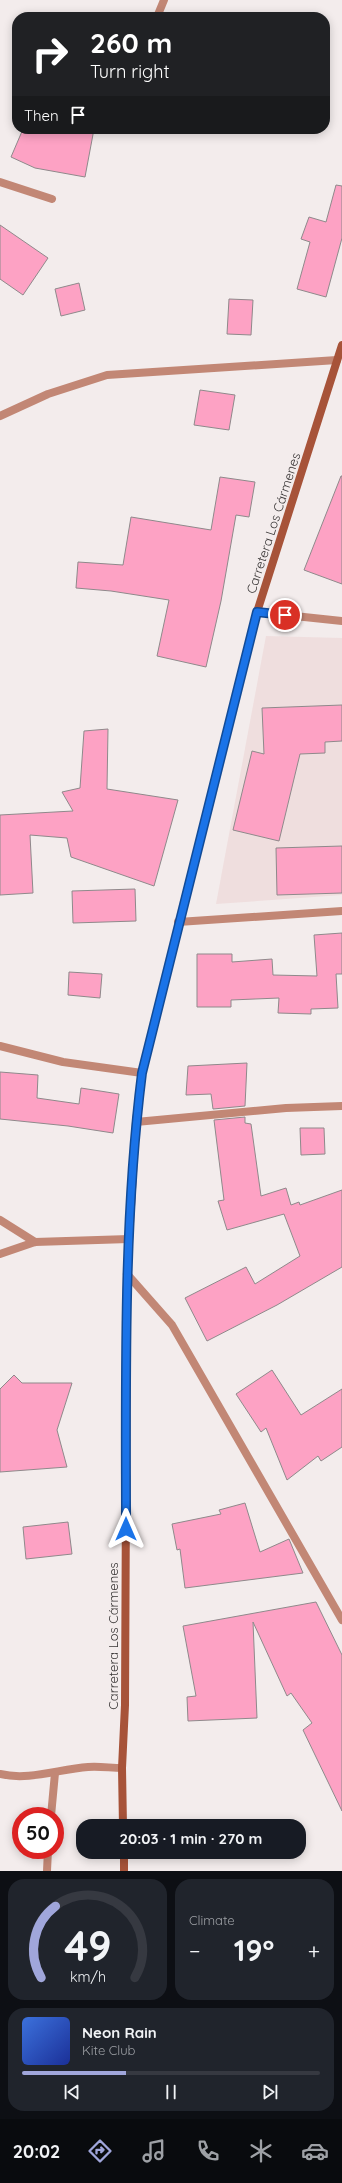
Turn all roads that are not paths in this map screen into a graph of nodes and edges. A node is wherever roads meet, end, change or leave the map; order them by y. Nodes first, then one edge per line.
1 (164, 0) edge
2 (159, 12) edge
3 (0, 182) edge
4 (52, 199) dead end
5 (342, 345) edge
6 (337, 360) junction
7 (0, 416) edge
8 (257, 612) junction
9 (342, 621) edge
10 (342, 911) edge
11 (178, 922) junction
12 (0, 1046) edge
13 (142, 1073) junction
14 (342, 1106) edge
15 (136, 1122) junction
16 (0, 1220) edge
17 (129, 1240) junction
18 (35, 1242) junction
19 (0, 1254) edge
20 (127, 1274) junction
21 (342, 1620) edge
22 (122, 1768) junction
23 (56, 1773) junction
24 (0, 1774) edge
25 (52, 1807) edge
26 (123, 1819) edge
27 (48, 1859) edge
28 (124, 1859) edge
29 (47, 1871) edge
30 (124, 1871) edge

1 - 2 street
3 - 4 street
5 - 6 main road, Carretera Los Cármenes
6 - 7 street
6 - 8 main road, Carretera Los Cármenes
8 - 9 street
8 - 11 main road, Carretera Los Cármenes
10 - 11 street
11 - 13 main road, Carretera Los Cármenes
12 - 13 street
13 - 15 main road, Carretera Los Cármenes
14 - 15 street
15 - 17 main road, Carretera Los Cármenes
16 - 18 street
17 - 18 street
17 - 20 main road, Carretera Los Cármenes
18 - 19 street
20 - 21 street
20 - 22 main road, Carretera Los Cármenes
22 - 23 street
22 - 26 main road, Carretera Los Cármenes
23 - 24 street
23 - 25 street
27 - 29 street
28 - 30 main road

